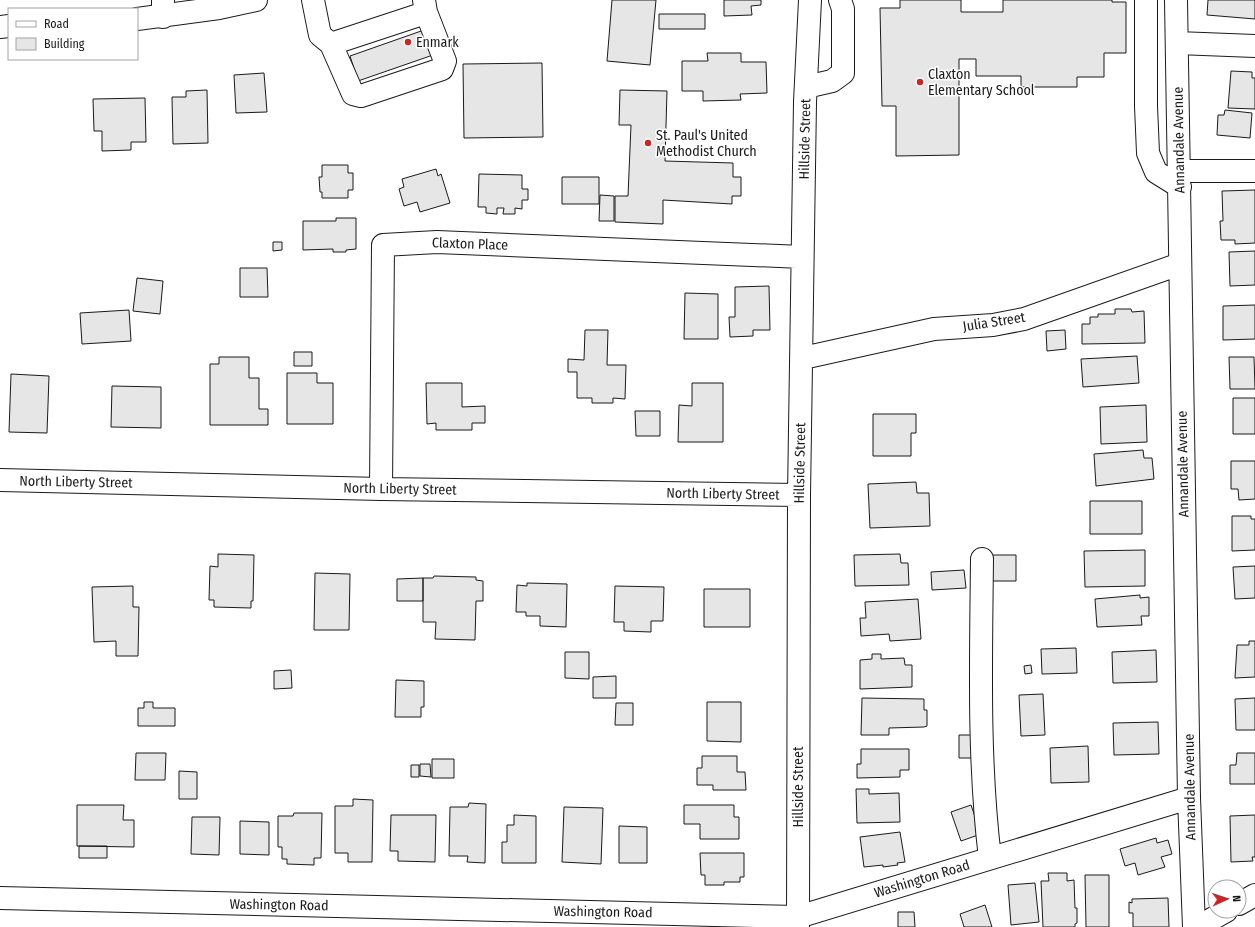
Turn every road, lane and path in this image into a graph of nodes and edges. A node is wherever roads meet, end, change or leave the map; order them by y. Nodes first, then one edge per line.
1 (256, 0) edge
2 (313, 0) edge
3 (810, 0) edge
4 (840, 0) edge
5 (1146, 0) edge
6 (1176, 0) edge
7 (425, 6) edge
8 (163, 8) edge
9 (138, 19) edge
10 (331, 44) junction
11 (1177, 44) junction
12 (1255, 46) edge
13 (806, 87) junction
14 (1255, 171) edge
15 (1180, 179) junction
16 (802, 257) junction
17 (1180, 264) junction
18 (803, 358) junction
19 (0, 480) edge
20 (381, 489) junction
21 (799, 495) junction
22 (982, 559) dead end
23 (1189, 798) junction
24 (990, 858) junction
25 (0, 898) edge
26 (1212, 919) edge
27 (798, 922) edge
28 (1194, 927) edge
29 (1198, 927) edge

1 - 8 street
2 - 10 street
3 - 13 street, Hillside Street
4 - 13 street
5 - 15 street
6 - 11 street, Annandale Avenue
7 - 10 street
7 - 10 street
8 - 9 street
11 - 12 street
11 - 15 street, Annandale Avenue
13 - 16 street, Hillside Street
14 - 15 street
15 - 17 street, Annandale Avenue
16 - 18 street, Hillside Street
16 - 20 street, Claxton Place
17 - 18 street, Julia Street
17 - 23 street, Annandale Avenue
18 - 21 street, Hillside Street
19 - 20 street, North Liberty Street
20 - 21 street, North Liberty Street
21 - 27 street, Hillside Street
22 - 24 street
23 - 24 street, Washington Road
23 - 28 street, Annandale Avenue
24 - 27 street, Washington Road
25 - 27 street, Washington Road
26 - 29 street

